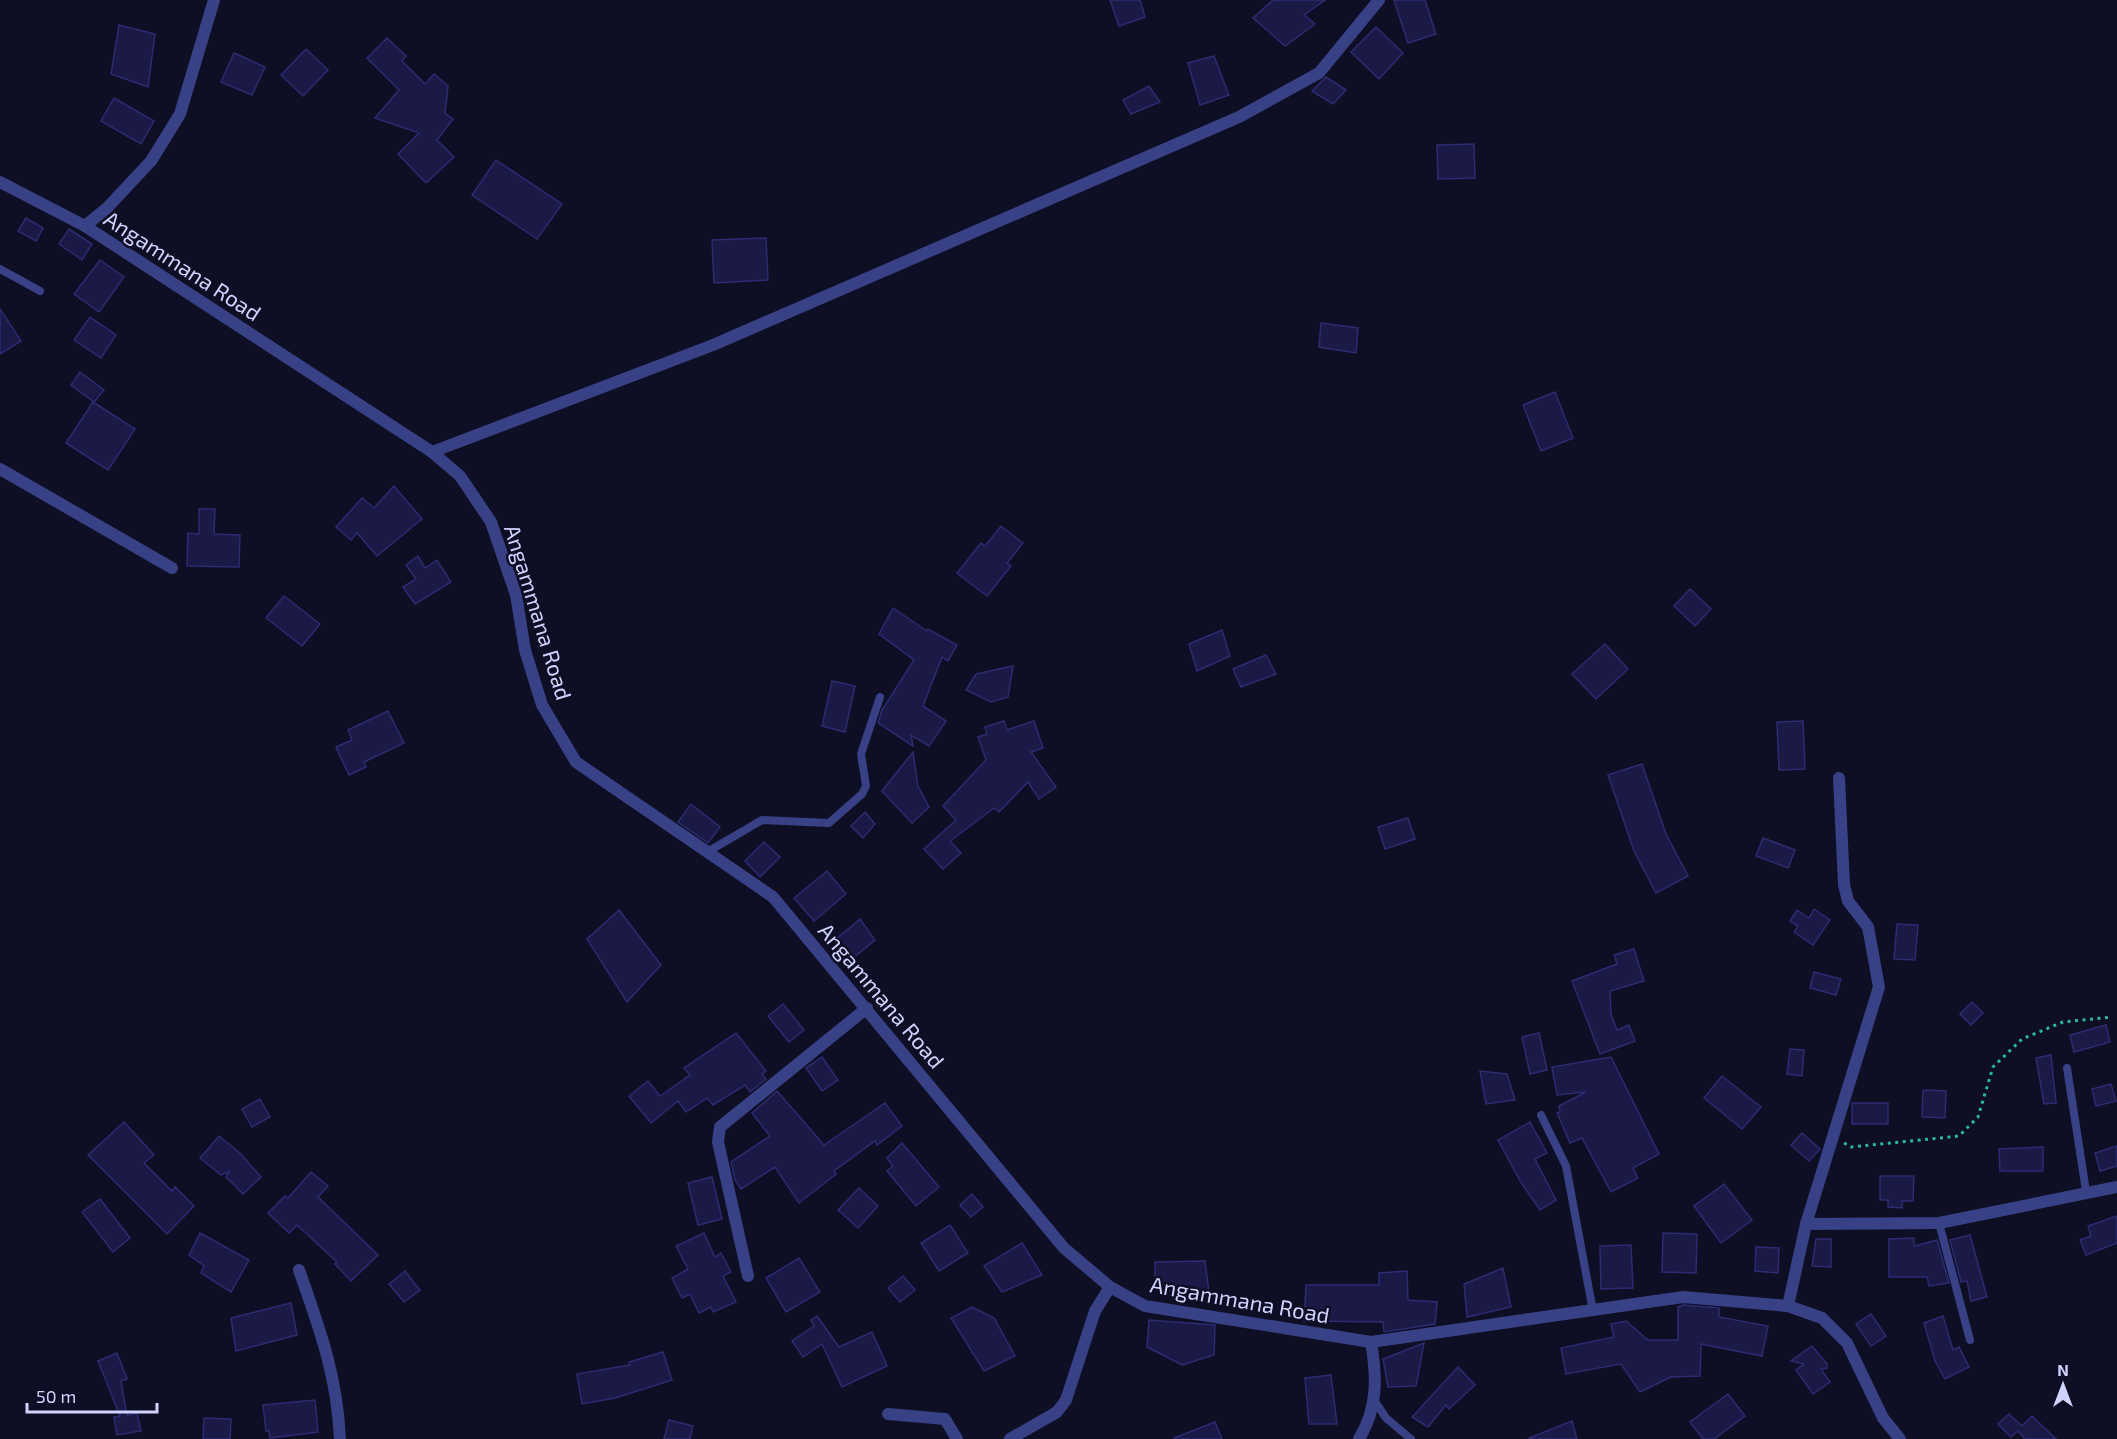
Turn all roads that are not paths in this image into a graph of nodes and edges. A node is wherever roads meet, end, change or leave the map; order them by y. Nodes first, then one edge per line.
1 (214, 0) edge
2 (1379, 0) edge
3 (0, 182) edge
4 (85, 226) junction
5 (0, 269) edge
6 (40, 291) dead end
7 (432, 452) junction
8 (0, 469) edge
9 (172, 568) dead end
10 (880, 697) dead end
11 (1839, 778) dead end
12 (709, 851) junction
13 (867, 1008) junction
14 (2067, 1068) dead end
15 (1541, 1115) dead end
16 (2117, 1187) edge
17 (2086, 1191) junction
18 (1939, 1223) junction
19 (1806, 1224) junction
20 (298, 1270) dead end
21 (748, 1276) dead end
22 (1110, 1287) junction
23 (1788, 1306) junction
24 (1593, 1311) junction
25 (1970, 1340) dead end
26 (1371, 1342) junction
27 (1374, 1400) junction
28 (888, 1414) dead end
29 (340, 1439) edge
30 (957, 1439) edge
31 (1010, 1439) edge
32 (1359, 1439) edge
33 (1411, 1439) edge
34 (1900, 1439) edge

1 - 4 street
2 - 7 street
3 - 4 street, Angammana Road
4 - 7 street, Angammana Road
5 - 6 lane
7 - 12 street, Angammana Road
8 - 9 street
10 - 12 lane
11 - 19 street
12 - 13 street, Angammana Road
13 - 21 street
13 - 22 street, Angammana Road
14 - 17 lane
15 - 24 lane
16 - 17 street
17 - 18 street
18 - 19 street
18 - 25 lane
19 - 23 street
20 - 29 street
22 - 26 street, Angammana Road
22 - 31 street
23 - 24 street, Angammana Road
23 - 34 street, Angammana Road
24 - 26 street, Angammana Road
26 - 27 street
27 - 32 street
27 - 33 lane
28 - 30 street

